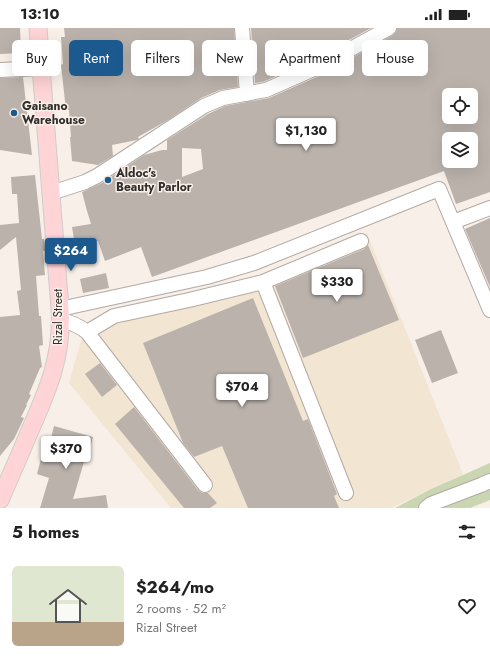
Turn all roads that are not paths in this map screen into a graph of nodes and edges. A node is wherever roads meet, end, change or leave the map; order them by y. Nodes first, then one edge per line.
1 (38, 28) edge
2 (242, 28) edge
3 (389, 28) edge
4 (39, 40) edge
5 (12, 69) edge
6 (0, 70) edge
7 (42, 76) edge
8 (247, 94) junction
9 (51, 194) junction
10 (490, 208) edge
11 (453, 222) junction
12 (361, 241) dead end
13 (263, 282) junction
14 (490, 310) edge
15 (60, 314) junction
16 (87, 332) junction
17 (490, 481) edge
18 (205, 485) dead end
19 (346, 493) dead end
20 (0, 500) edge
21 (426, 508) edge

1 - 4 main road, Rizal Street
2 - 8 street
3 - 8 street
5 - 6 street
7 - 9 main road, Rizal Street
8 - 9 street
9 - 15 main road, Rizal Street
10 - 11 street
11 - 14 street
11 - 15 street
12 - 13 street
13 - 16 street
13 - 19 street
15 - 16 street
15 - 20 main road, Rizal Street
16 - 18 street
17 - 21 street

